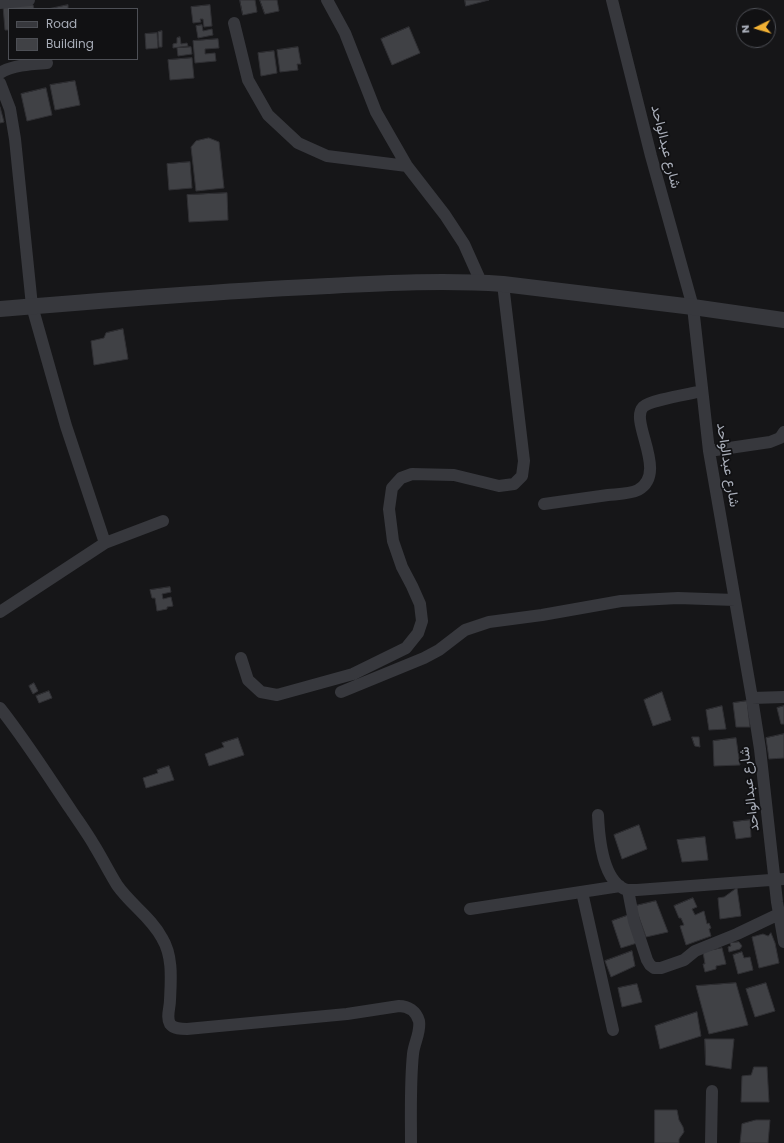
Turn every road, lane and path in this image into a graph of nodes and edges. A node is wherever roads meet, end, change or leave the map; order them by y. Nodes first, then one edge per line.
1 (29, 0) edge
2 (327, 0) edge
3 (612, 0) edge
4 (0, 3) edge
5 (234, 23) dead end
6 (47, 63) dead end
7 (0, 73) edge
8 (0, 83) edge
9 (407, 166) junction
10 (481, 282) junction
11 (503, 284) junction
12 (32, 306) junction
13 (693, 306) junction
14 (0, 308) edge
15 (784, 320) edge
16 (702, 391) junction
17 (784, 432) edge
18 (709, 451) junction
19 (544, 504) dead end
20 (162, 520) dead end
21 (105, 543) junction
22 (735, 600) junction
23 (0, 612) edge
24 (240, 658) dead end
25 (340, 692) dead end
26 (784, 697) edge
27 (752, 698) junction
28 (0, 708) edge
29 (598, 814) dead end
30 (780, 879) edge
31 (624, 888) junction
32 (582, 892) junction
33 (470, 909) dead end
34 (779, 914) junction
35 (784, 942) edge
36 (613, 1030) dead end
37 (712, 1092) dead end
38 (411, 1143) edge
39 (711, 1143) edge

1 - 4 street
2 - 9 street
3 - 13 street, شارع عبدالواحد
5 - 9 street
6 - 7 street
8 - 12 street
9 - 10 street
10 - 11 street
10 - 12 street
11 - 13 street
11 - 24 street
12 - 14 street
12 - 21 street
13 - 15 street
13 - 16 street, شارع عبدالواحد
16 - 18 street, شارع عبدالواحد
16 - 19 street
17 - 18 street
18 - 22 street, شارع عبدالواحد
20 - 21 street
21 - 23 street
22 - 25 street
22 - 27 street, شارع عبدالواحد
26 - 27 street
27 - 30 street, شارع عبدالواحد
28 - 38 street
29 - 31 street
30 - 31 street
30 - 34 street, شارع عبدالواحد
31 - 32 street
31 - 34 street
32 - 33 street
32 - 36 street
34 - 35 street, شارع عبدالواحد
37 - 39 street

